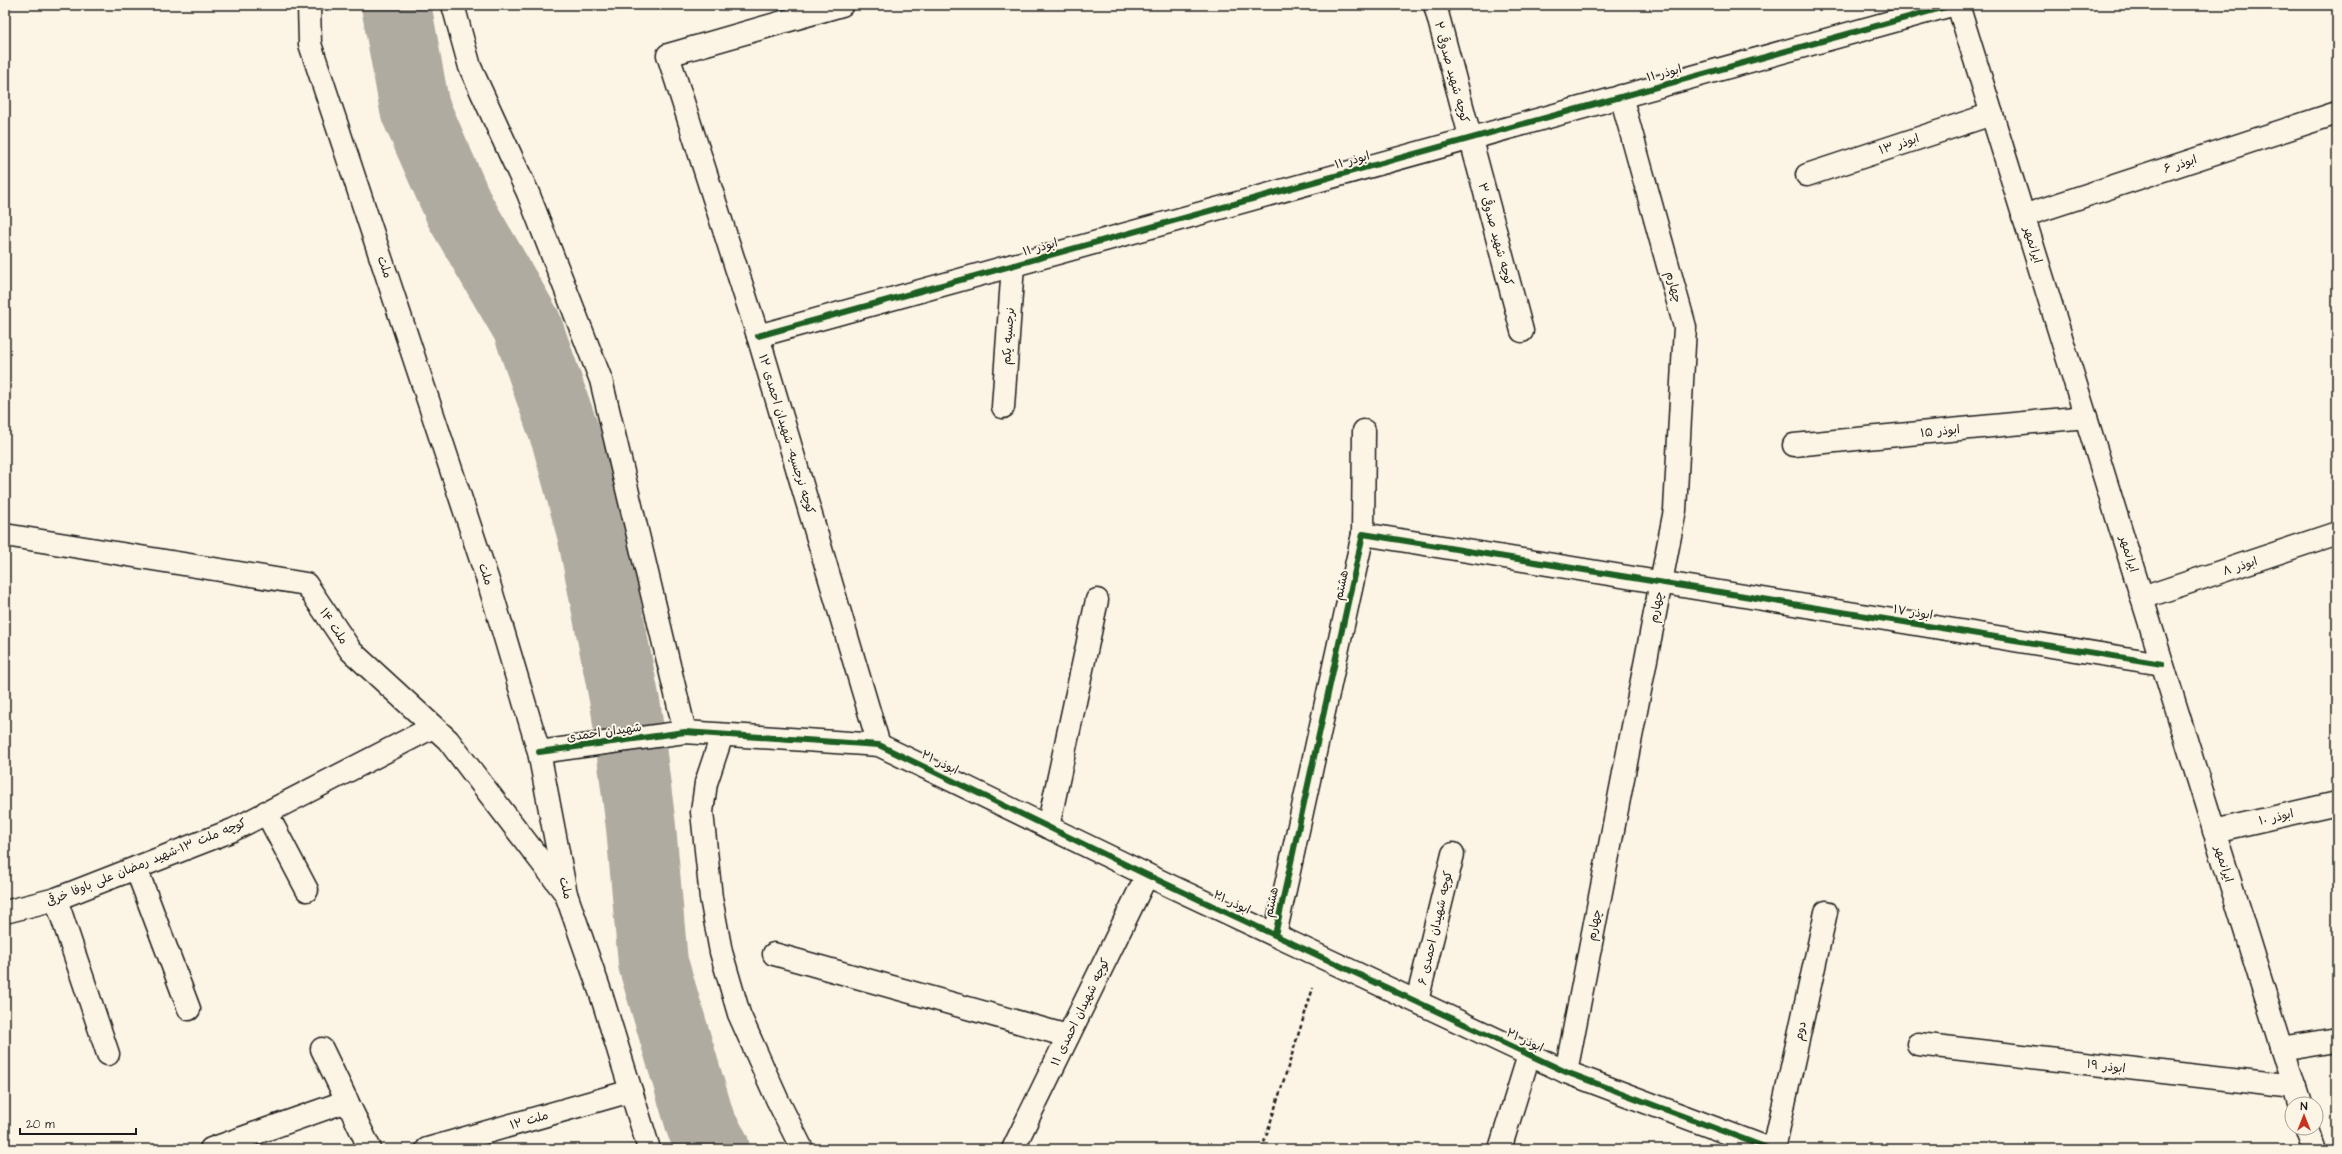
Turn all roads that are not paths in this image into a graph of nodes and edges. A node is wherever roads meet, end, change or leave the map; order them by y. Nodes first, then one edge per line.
1 (309, 5) edge
2 (453, 5) edge
3 (842, 5) edge
4 (1434, 5) edge
5 (1952, 5) edge
6 (1958, 5) edge
7 (1621, 96) junction
8 (2337, 113) edge
9 (1992, 114) junction
10 (1470, 138) junction
11 (1807, 175) dead end
12 (2023, 216) junction
13 (1013, 265) junction
14 (1522, 330) dead end
15 (758, 336) junction
16 (1003, 407) dead end
17 (2086, 417) junction
18 (1364, 430) dead end
19 (1794, 445) dead end
20 (1363, 534) junction
21 (2337, 534) edge
22 (5, 535) edge
23 (1660, 582) junction
24 (2142, 598) junction
25 (1097, 600) dead end
26 (2162, 664) junction
27 (433, 727) junction
28 (678, 733) junction
29 (722, 735) junction
30 (879, 745) junction
31 (539, 752) junction
32 (2337, 803) edge
33 (266, 812) junction
34 (1048, 827) junction
35 (2214, 831) junction
36 (1453, 854) dead end
37 (136, 868) junction
38 (1147, 875) junction
39 (307, 890) dead end
40 (566, 894) junction
41 (56, 900) junction
42 (5, 912) edge
43 (1826, 912) dead end
44 (1275, 935) junction
45 (774, 954) dead end
46 (1417, 1001) junction
47 (189, 1009) dead end
48 (1068, 1036) junction
49 (2337, 1040) edge
50 (1918, 1044) dead end
51 (322, 1049) dead end
52 (2282, 1049) junction
53 (108, 1054) dead end
54 (1529, 1055) junction
55 (1566, 1072) junction
56 (631, 1091) junction
57 (2296, 1096) edge
58 (347, 1101) junction
59 (2309, 1136) edge
60 (1758, 1147) edge
61 (211, 1149) edge
62 (370, 1149) edge
63 (427, 1149) edge
64 (649, 1149) edge
65 (802, 1149) edge
66 (1013, 1149) edge
67 (1500, 1149) edge
68 (1774, 1149) edge
69 (2313, 1149) edge

1 - 31 street, ملت
2 - 28 street
3 - 15 street, کوچه نرجسیه- شهیدان احمدی ۱۲
4 - 10 street, کوچه شهید صدوقی ۲
5 - 7 street, ابوذر ۱۱
6 - 9 street, ایرانمهر
7 - 10 street, ابوذر ۱۱
7 - 23 street, چهارم
8 - 12 street, ابوذر ۶
9 - 11 street, ۱۳ ابوذر
9 - 12 street, ایرانمهر
10 - 13 street, ابوذر ۱۱
10 - 14 street, کوچه شهید صدوقی ۳
12 - 17 street, ایرانمهر
13 - 15 street, ابوذر ۱۱
13 - 16 street, نرجسیه یکم
15 - 30 street, کوچه نرجسیه- شهیدان احمدی ۱۲
17 - 19 street, ۱۵ ابوذر
17 - 24 street, ایرانمهر
18 - 20 street, هشتم
20 - 23 street
20 - 44 street, هشتم
21 - 24 street, ۸ ابوذر
22 - 27 street, ۱۴ ملت
23 - 26 street, ۱۷ ابوذر
23 - 55 street, چهارم
24 - 26 street, ایرانمهر
25 - 34 street
26 - 35 street, ایرانمهر
27 - 33 street, کوچه ملت ۱۳-شهید رمضان علی باوفا خرقی
27 - 40 street, ۱۴ ملت
28 - 29 street, ۲۱ ابوذر
28 - 31 street, شهیدان احمدی
29 - 30 street, ۲۱ ابوذر
29 - 65 street
30 - 34 street, ۲۱ ابوذر
31 - 40 street, ملت
32 - 35 street, ابوذر ۱۰
33 - 37 street, کوچه ملت ۱۳-شهید رمضان علی باوفا خرقی
33 - 39 street
34 - 38 street, ۲۱ ابوذر
35 - 52 street, ایرانمهر
36 - 46 street, کوچه شهیدان احمدی ۶
37 - 41 street, کوچه ملت ۱۳-شهید رمضان علی باوفا خرقی
37 - 47 street
38 - 44 street, ۲۱ ابوذر
38 - 48 street, کوچه شهیدان احمدی ۱۱
40 - 56 street, ملت
41 - 42 street, کوچه ملت ۱۳-شهید رمضان علی باوفا خرقی
41 - 53 street
43 - 68 street, دوم
44 - 46 street, ۲۱ ابوذر
45 - 48 street
46 - 54 street, ۲۱ ابوذر
48 - 66 street, کوچه شهیدان احمدی ۱۱
49 - 52 street
50 - 57 street, ابوذر ۱۹
51 - 58 street
52 - 57 street, ایرانمهر
54 - 55 street, ۲۱ ابوذر
54 - 67 street
55 - 60 street, ۲۱ ابوذر
56 - 63 street, ۱۲ ملت
56 - 64 street, ملت
58 - 61 street
58 - 62 street
59 - 69 street

